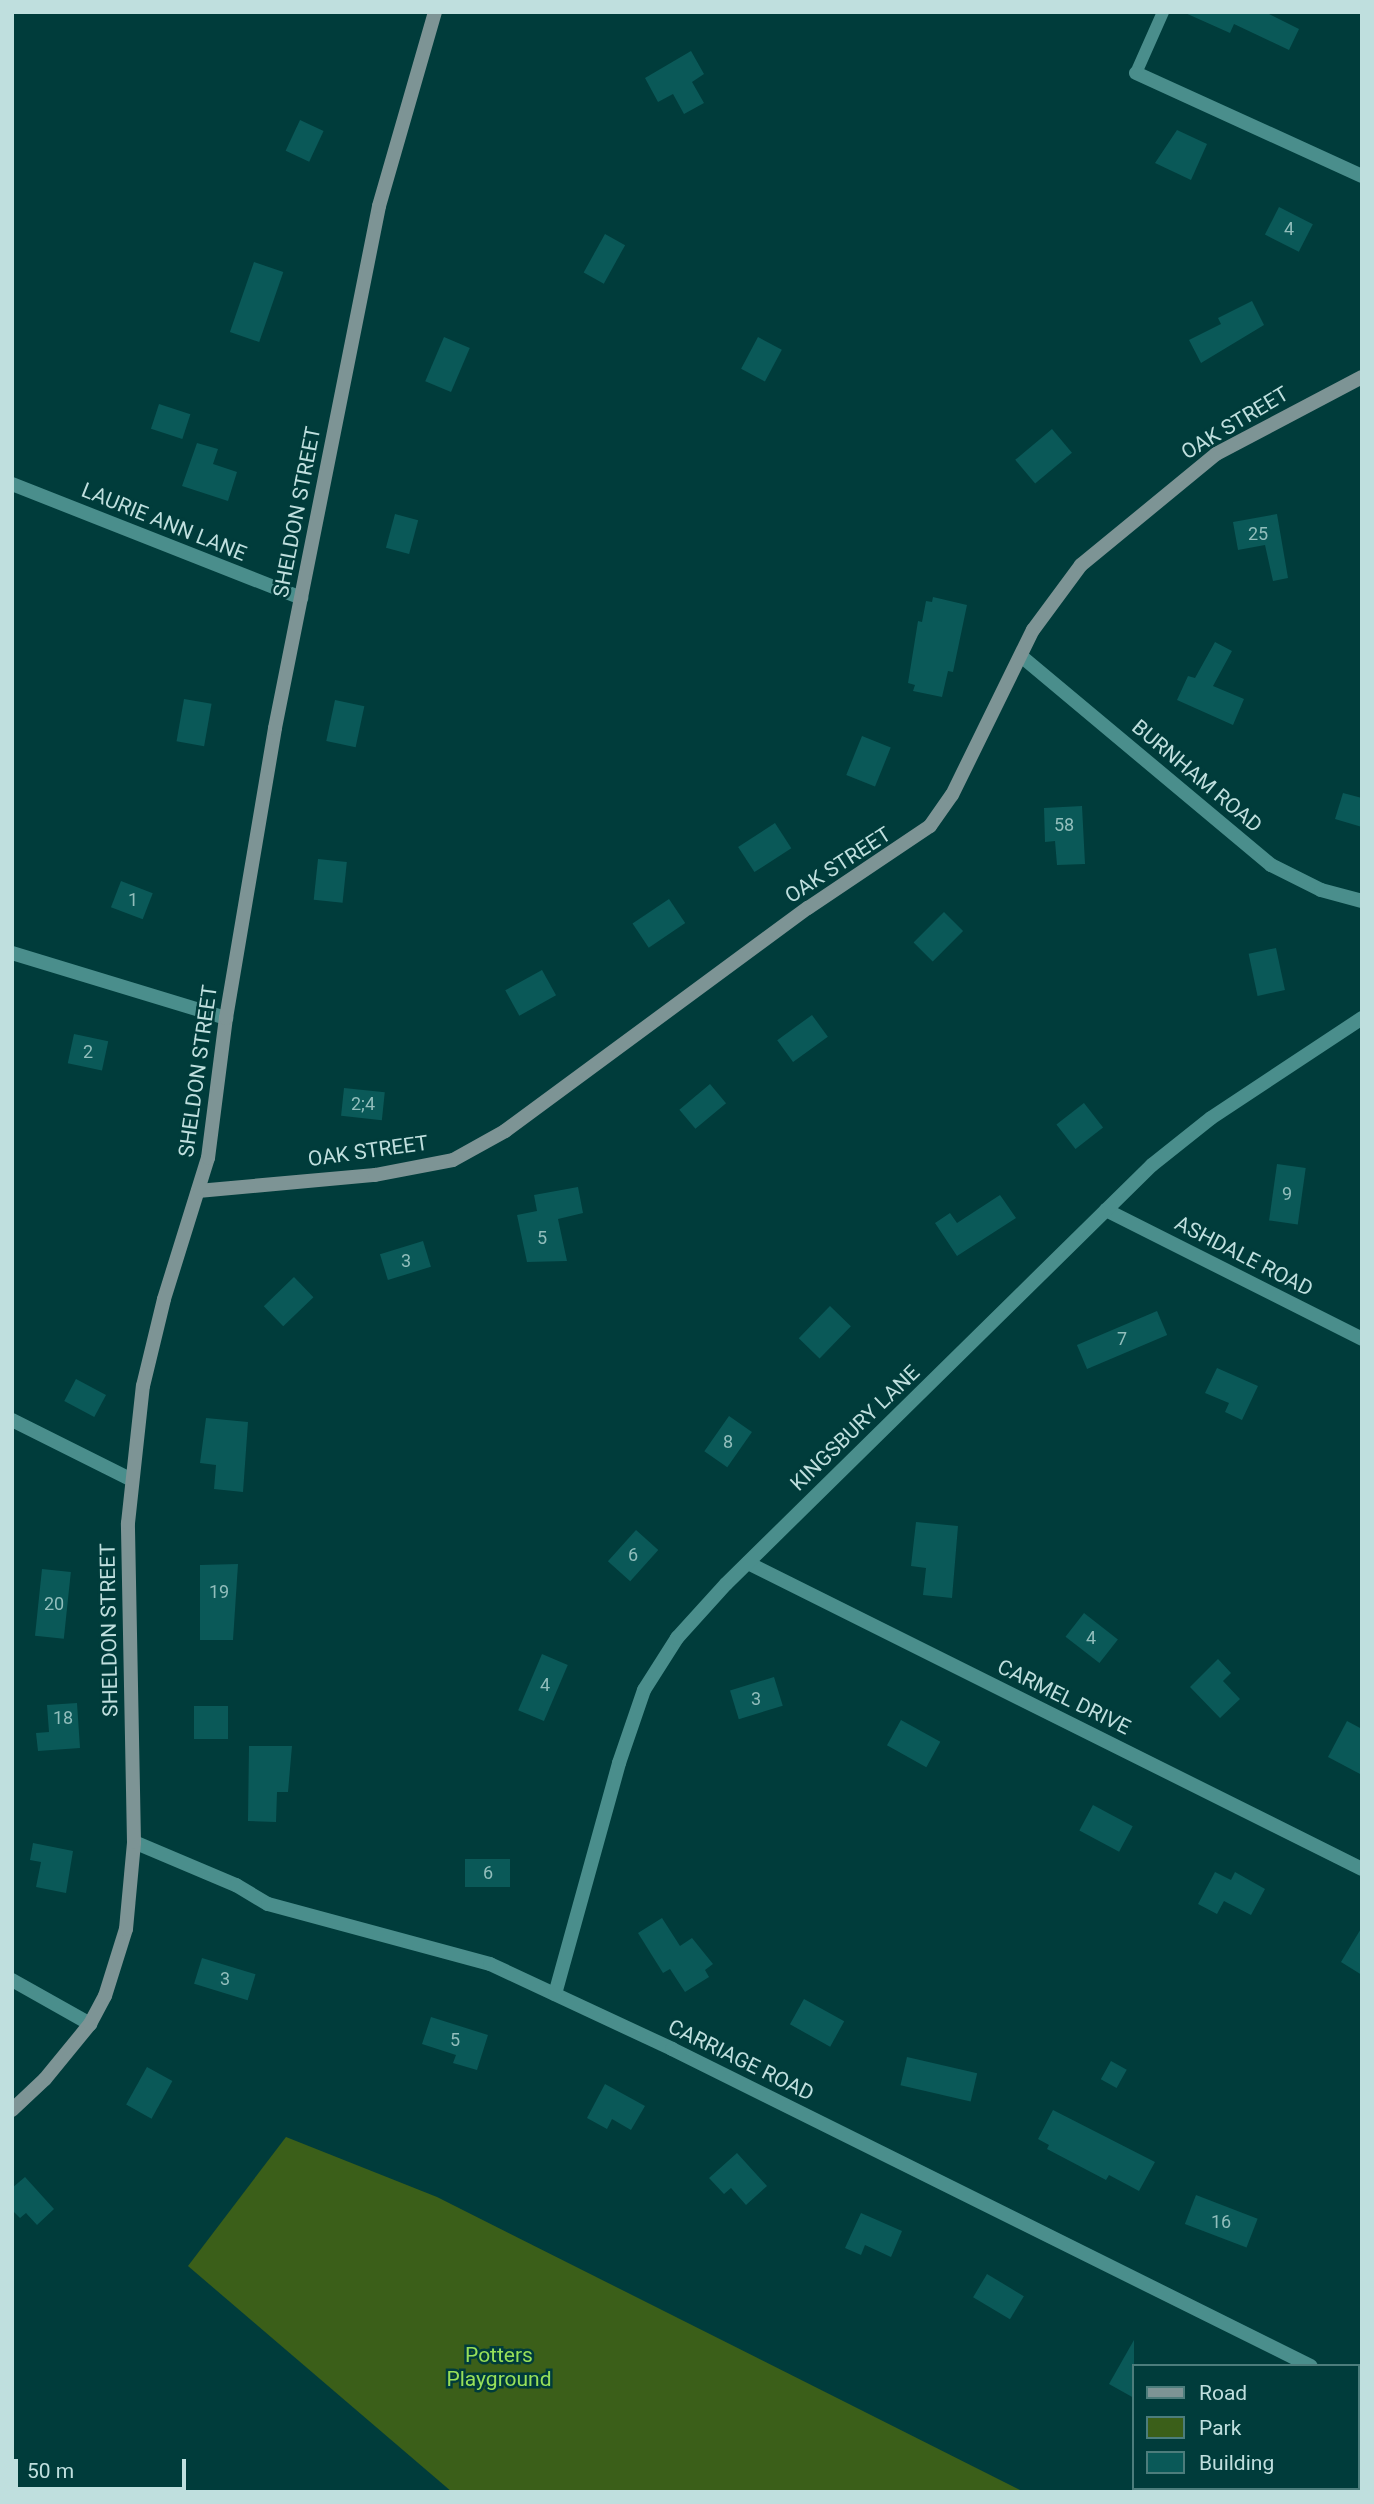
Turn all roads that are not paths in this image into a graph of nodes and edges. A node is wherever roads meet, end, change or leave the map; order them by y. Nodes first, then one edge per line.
1 (435, 12) edge
2 (1163, 12) edge
3 (1136, 73) joint
4 (1362, 176) edge
5 (1362, 377) edge
6 (12, 484) edge
7 (301, 598) junction
8 (1021, 656) junction
9 (1362, 901) edge
10 (12, 953) edge
11 (226, 1018) junction
12 (1362, 1018) edge
13 (198, 1191) junction
14 (1106, 1210) junction
15 (1362, 1339) edge
16 (12, 1420) edge
17 (130, 1479) junction
18 (748, 1563) junction
19 (134, 1842) junction
20 (1362, 1869) edge
21 (12, 1980) edge
22 (555, 1994) junction
23 (90, 2024) junction
24 (12, 2110) edge
25 (1307, 2364) edge

1 - 7 street, SHELDON STREET
2 - 3 lane
3 - 4 street
5 - 8 street, OAK STREET
6 - 7 street, LAURIE ANN LANE
7 - 11 street, SHELDON STREET
8 - 9 street, BURNHAM ROAD
8 - 13 street, OAK STREET
10 - 11 street
11 - 13 street, SHELDON STREET
12 - 14 street, KINGSBURY LANE
13 - 17 street, SHELDON STREET
14 - 15 street, ASHDALE ROAD
14 - 18 street, KINGSBURY LANE
16 - 17 street
17 - 19 street, SHELDON STREET
18 - 20 street, CARMEL DRIVE
18 - 22 street, KINGSBURY LANE
19 - 22 street, CARRIAGE ROAD
19 - 23 street, SHELDON STREET
21 - 23 street
22 - 25 street, CARRIAGE ROAD
23 - 24 street, SHELDON STREET

